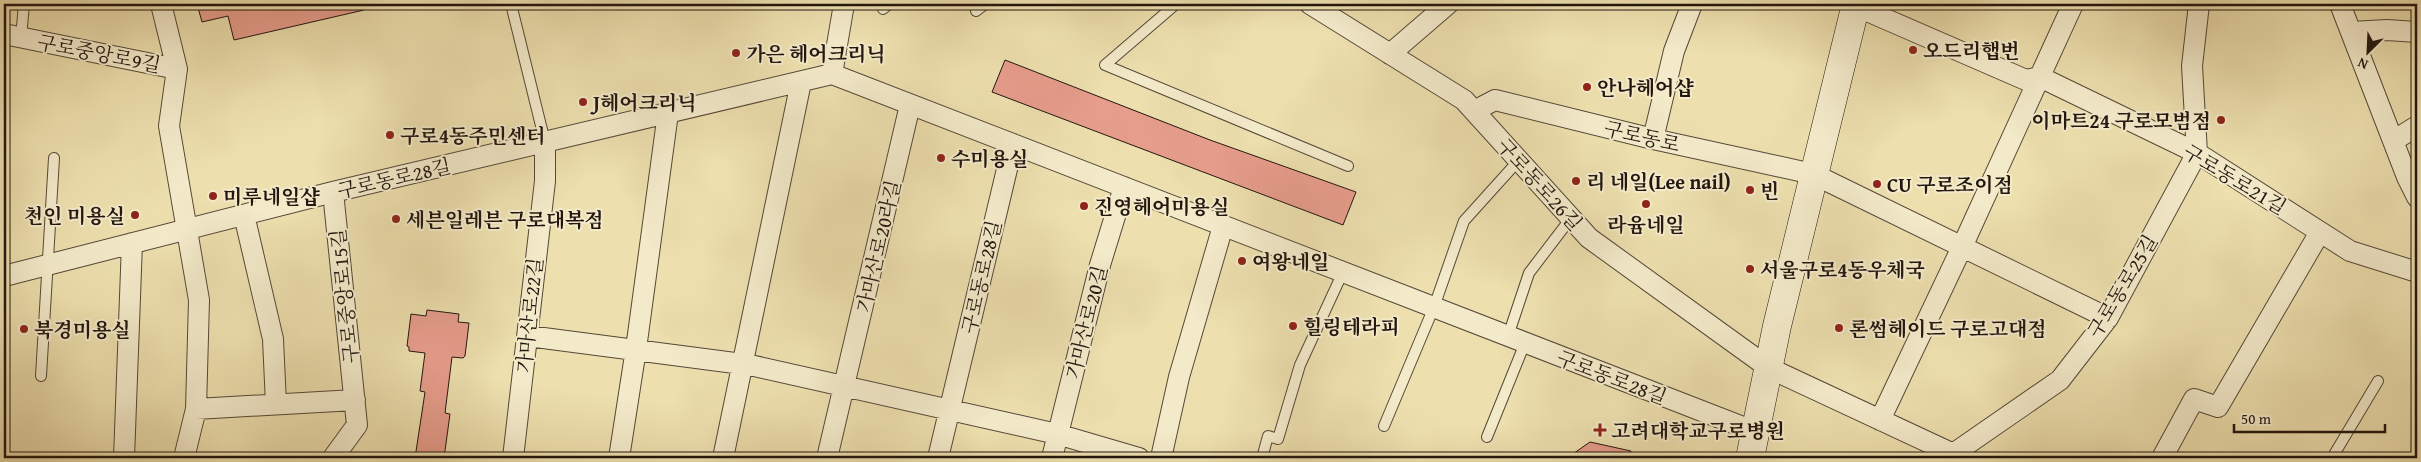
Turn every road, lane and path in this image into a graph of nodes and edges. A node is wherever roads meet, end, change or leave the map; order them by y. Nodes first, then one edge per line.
1 (24, 4) edge
2 (161, 4) edge
3 (510, 4) edge
4 (844, 4) edge
5 (984, 4) edge
6 (1176, 4) edge
7 (1310, 4) edge
8 (1448, 4) edge
9 (1692, 4) edge
10 (1854, 4) edge
11 (2073, 4) edge
12 (2199, 4) edge
13 (2340, 4) edge
14 (976, 11) dead end
15 (2351, 32) junction
16 (2417, 32) edge
17 (12, 36) edge
18 (1390, 54) junction
19 (177, 69) junction
20 (832, 74) junction
21 (2040, 77) junction
22 (801, 82) junction
23 (910, 105) junction
24 (1474, 111) junction
25 (668, 113) junction
26 (2417, 126) edge
27 (1653, 139) junction
28 (2393, 141) junction
29 (545, 142) junction
30 (1012, 144) junction
31 (2197, 153) junction
32 (54, 158) dead end
33 (1519, 160) junction
34 (1348, 166) dead end
35 (2412, 173) edge
36 (1813, 174) junction
37 (1124, 187) junction
38 (333, 192) junction
39 (2417, 197) edge
40 (244, 215) junction
41 (1571, 218) junction
42 (1223, 226) junction
43 (188, 229) junction
44 (2320, 232) junction
45 (132, 243) junction
46 (1962, 247) junction
47 (48, 265) junction
48 (1343, 272) junction
49 (2417, 272) edge
50 (4, 276) edge
51 (1434, 308) junction
52 (2108, 318) junction
53 (528, 336) junction
54 (1517, 340) junction
55 (636, 349) junction
56 (743, 364) junction
57 (1769, 368) junction
58 (41, 376) dead end
59 (2378, 381) dead end
60 (845, 386) junction
61 (355, 400) junction
62 (276, 404) junction
63 (196, 409) junction
64 (950, 410) junction
65 (1880, 420) junction
66 (1384, 426) dead end
67 (1058, 434) junction
68 (1487, 437) dead end
69 (1753, 445) edge
70 (1923, 450) edge
71 (1957, 456) edge
72 (124, 458) edge
73 (184, 458) edge
74 (333, 458) edge
75 (513, 458) edge
76 (619, 458) edge
77 (723, 458) edge
78 (827, 458) edge
79 (938, 458) edge
80 (1052, 458) edge
81 (1139, 458) edge
82 (1161, 458) edge
83 (1262, 458) edge
84 (2162, 458) edge
85 (2332, 458) edge

1 - 17 lane, 구로중앙로9길
2 - 19 street
3 - 29 lane
4 - 20 street
5 - 14 lane
6 - 34 lane
7 - 18 street, 구로동로26길
8 - 18 street
9 - 27 street
10 - 21 street, 구로동로21길
10 - 36 main road
11 - 21 street
12 - 31 street
13 - 15 street
15 - 16 street
15 - 28 street
17 - 19 street, 구로중앙로9길
18 - 24 street, 구로동로26길
19 - 43 street
20 - 22 street, 구로동로28길
20 - 23 street, 구로동로28길
21 - 31 street, 구로동로21길
21 - 46 street
22 - 25 street, 구로동로28길
22 - 56 street
23 - 30 street, 구로동로28길
23 - 60 street, 가마산로20라길
24 - 27 street, 구로동로
24 - 33 street, 구로동로26길
25 - 29 street, 구로동로28길
25 - 55 street
26 - 28 street
27 - 36 street, 구로동로
28 - 35 street
29 - 38 street, 구로동로28길
29 - 53 street, 가마산로22길
30 - 37 street, 구로동로28길
30 - 64 street, 구로동로28길
31 - 44 street, 구로동로21길
31 - 52 street, 구로동로25길
32 - 47 lane
33 - 41 street, 구로동로26길
33 - 51 lane
35 - 39 street
36 - 46 street, 구로동로
36 - 57 main road
37 - 42 street, 구로동로28길
37 - 67 street, 가마산로20길
38 - 40 street, 구로동로28길
38 - 61 street, 구로중앙로15길
40 - 43 street, 구로동로28길
40 - 62 street
41 - 54 lane
41 - 57 street, 구로동로26길
42 - 48 street, 구로동로28길
42 - 82 street
43 - 45 street, 구로동로28길
43 - 63 street
44 - 49 street, 구로동로21길
44 - 84 street
45 - 47 street, 구로동로28길
45 - 72 street
46 - 52 street, 구로동로
46 - 65 street
47 - 50 street, 구로동로28길
47 - 58 lane
48 - 51 street, 구로동로28길
48 - 83 lane
51 - 54 street, 구로동로28길
51 - 66 lane
52 - 71 street, 구로동로25길
53 - 55 street
53 - 75 street, 가마산로22길
54 - 68 lane
54 - 69 street, 구로동로28길
55 - 56 street
55 - 76 street
56 - 60 street
56 - 77 street
57 - 65 street, 구로동로25길
57 - 69 main road
59 - 85 lane
60 - 64 street
60 - 78 street, 가마산로20라길
61 - 62 street
61 - 74 street, 구로중앙로15길
62 - 63 street
63 - 73 street
64 - 67 street
64 - 79 street, 구로동로28길
65 - 70 street, 구로동로25길
67 - 80 street, 가마산로20길
67 - 81 street
70 - 71 street, 구로동로25길

